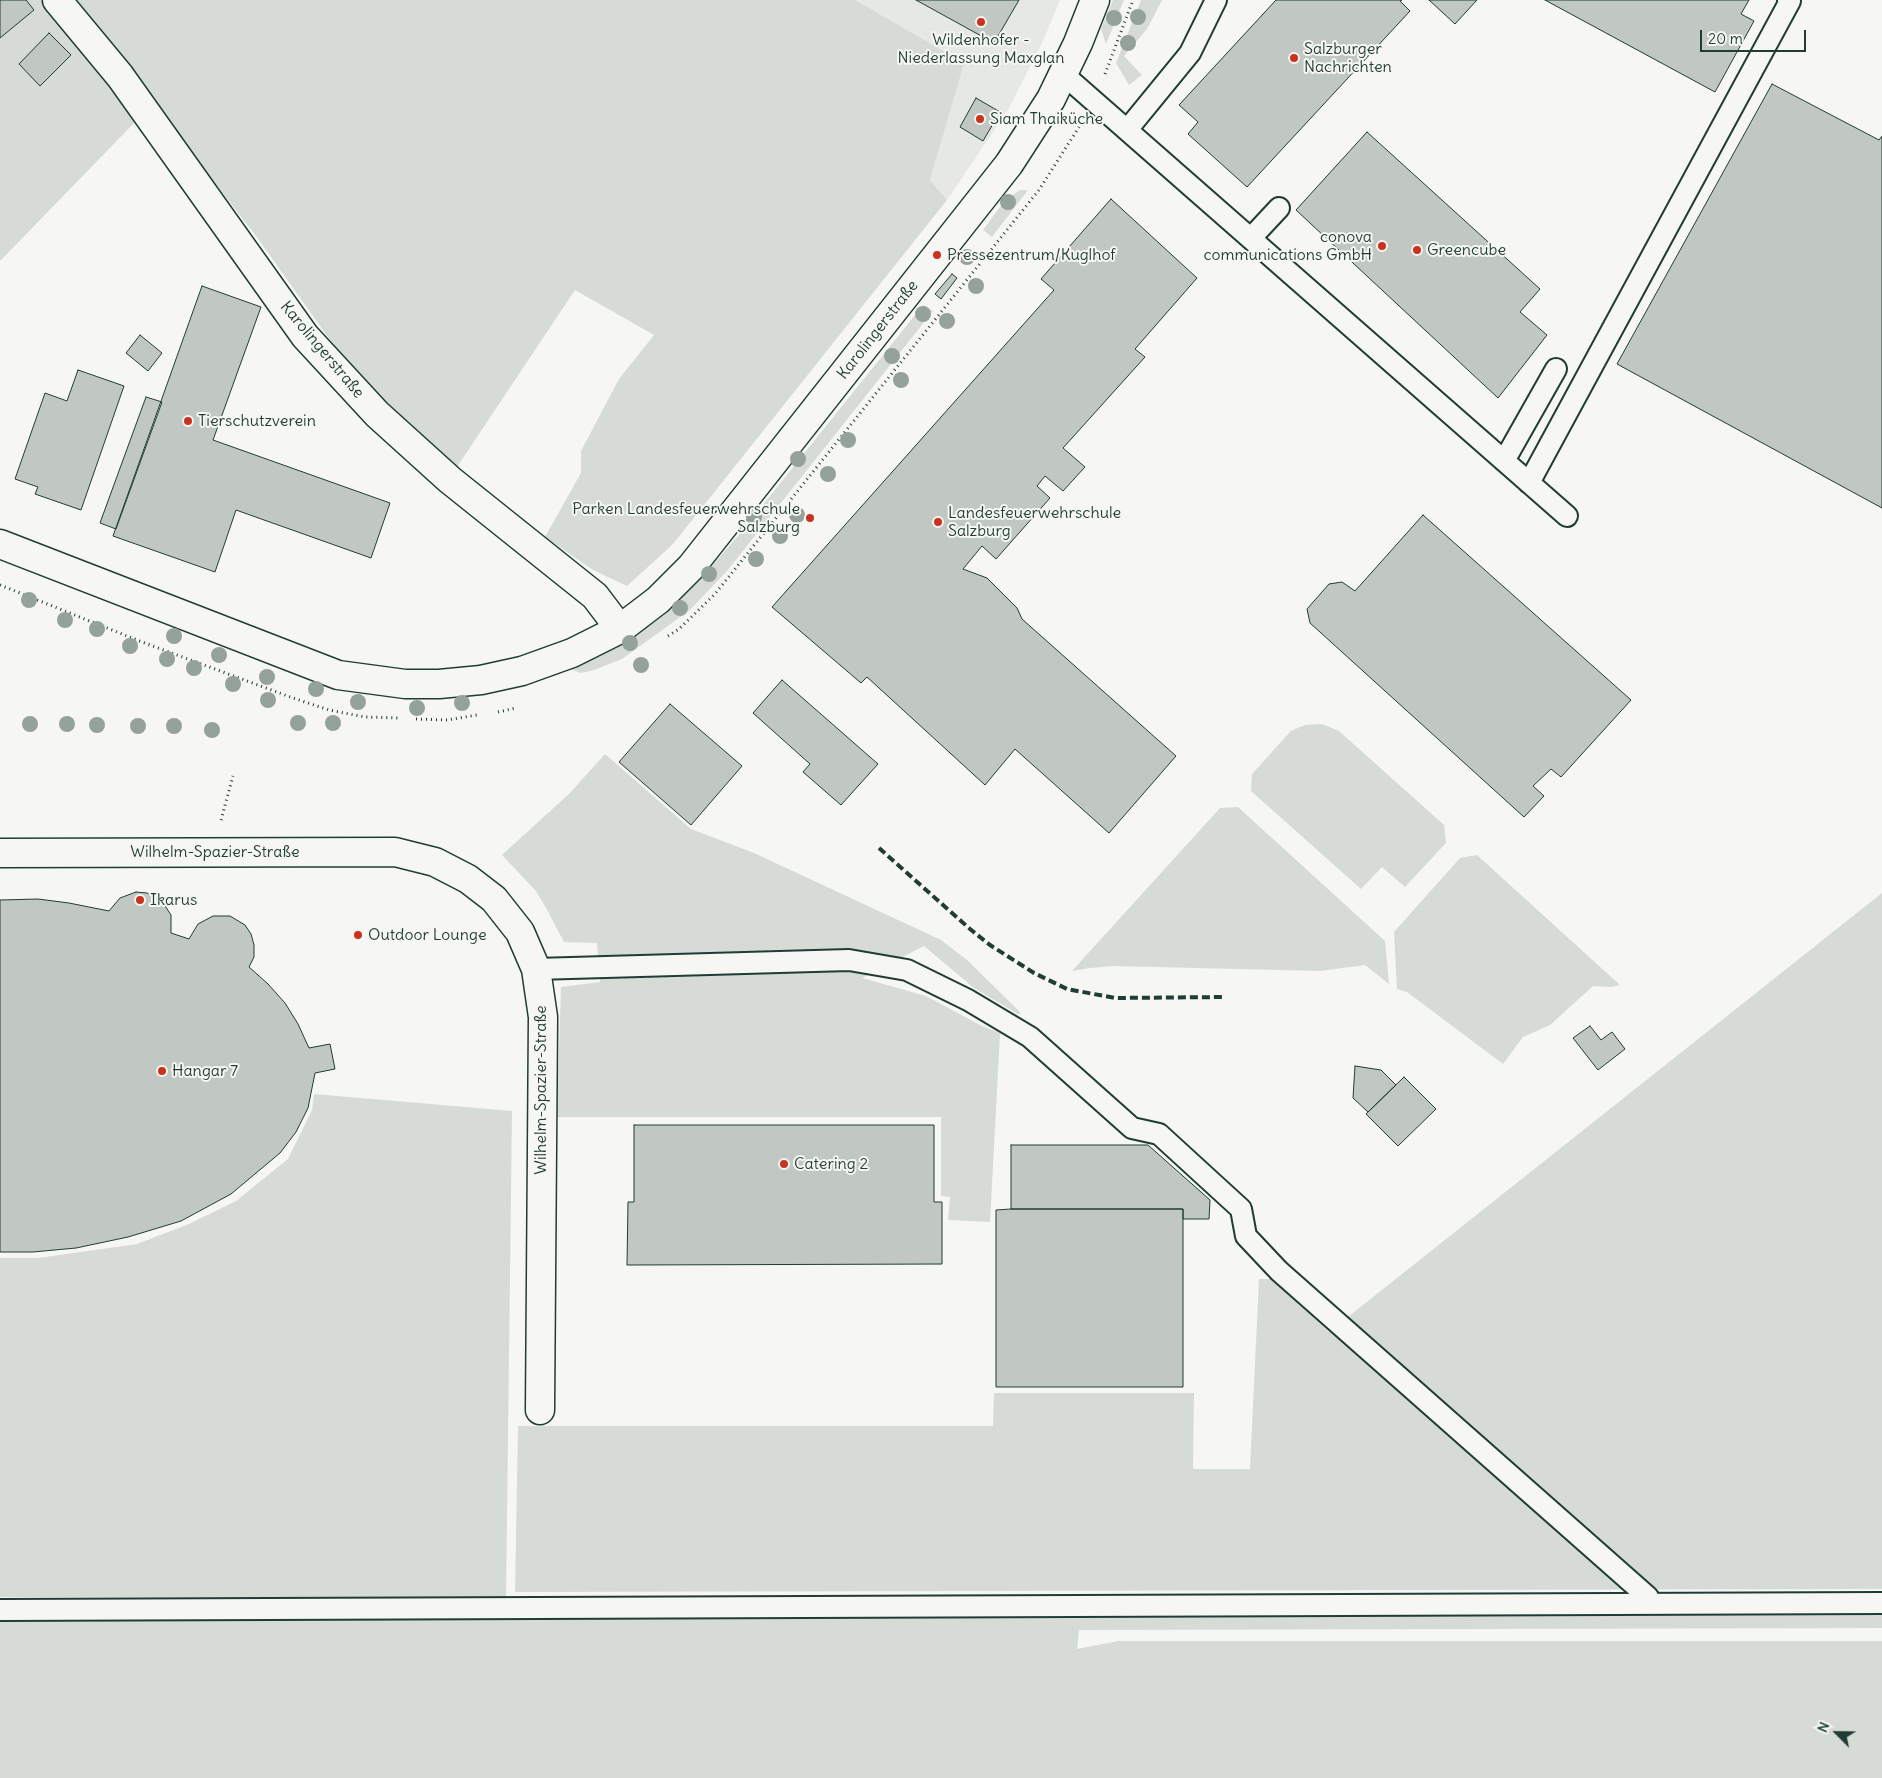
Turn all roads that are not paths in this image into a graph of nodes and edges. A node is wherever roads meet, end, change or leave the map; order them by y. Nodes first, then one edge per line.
1 (57, 0) edge
2 (1095, 0) edge
3 (1216, 0) edge
4 (1788, 0) edge
5 (1063, 74) junction
6 (1128, 130) junction
7 (1279, 208) dead end
8 (1251, 238) junction
9 (1556, 369) dead end
10 (1504, 461) junction
11 (1529, 483) junction
12 (1567, 516) dead end
13 (0, 544) edge
14 (620, 629) junction
15 (0, 853) edge
16 (536, 969) junction
17 (540, 1410) dead end
18 (1882, 1603) edge
19 (1649, 1604) junction
20 (0, 1610) edge

1 - 14 street, Karolingerstraße
2 - 5 street, Karolingerstraße
3 - 6 lane
4 - 11 lane
5 - 6 lane
5 - 14 street, Karolingerstraße
6 - 8 lane
7 - 8 lane
8 - 10 lane
9 - 10 lane
10 - 11 lane
11 - 12 lane
13 - 14 street, Karolingerstraße
15 - 16 street, Wilhelm-Spazier-Straße
16 - 17 street, Wilhelm-Spazier-Straße
16 - 19 lane
18 - 19 lane
19 - 20 lane

